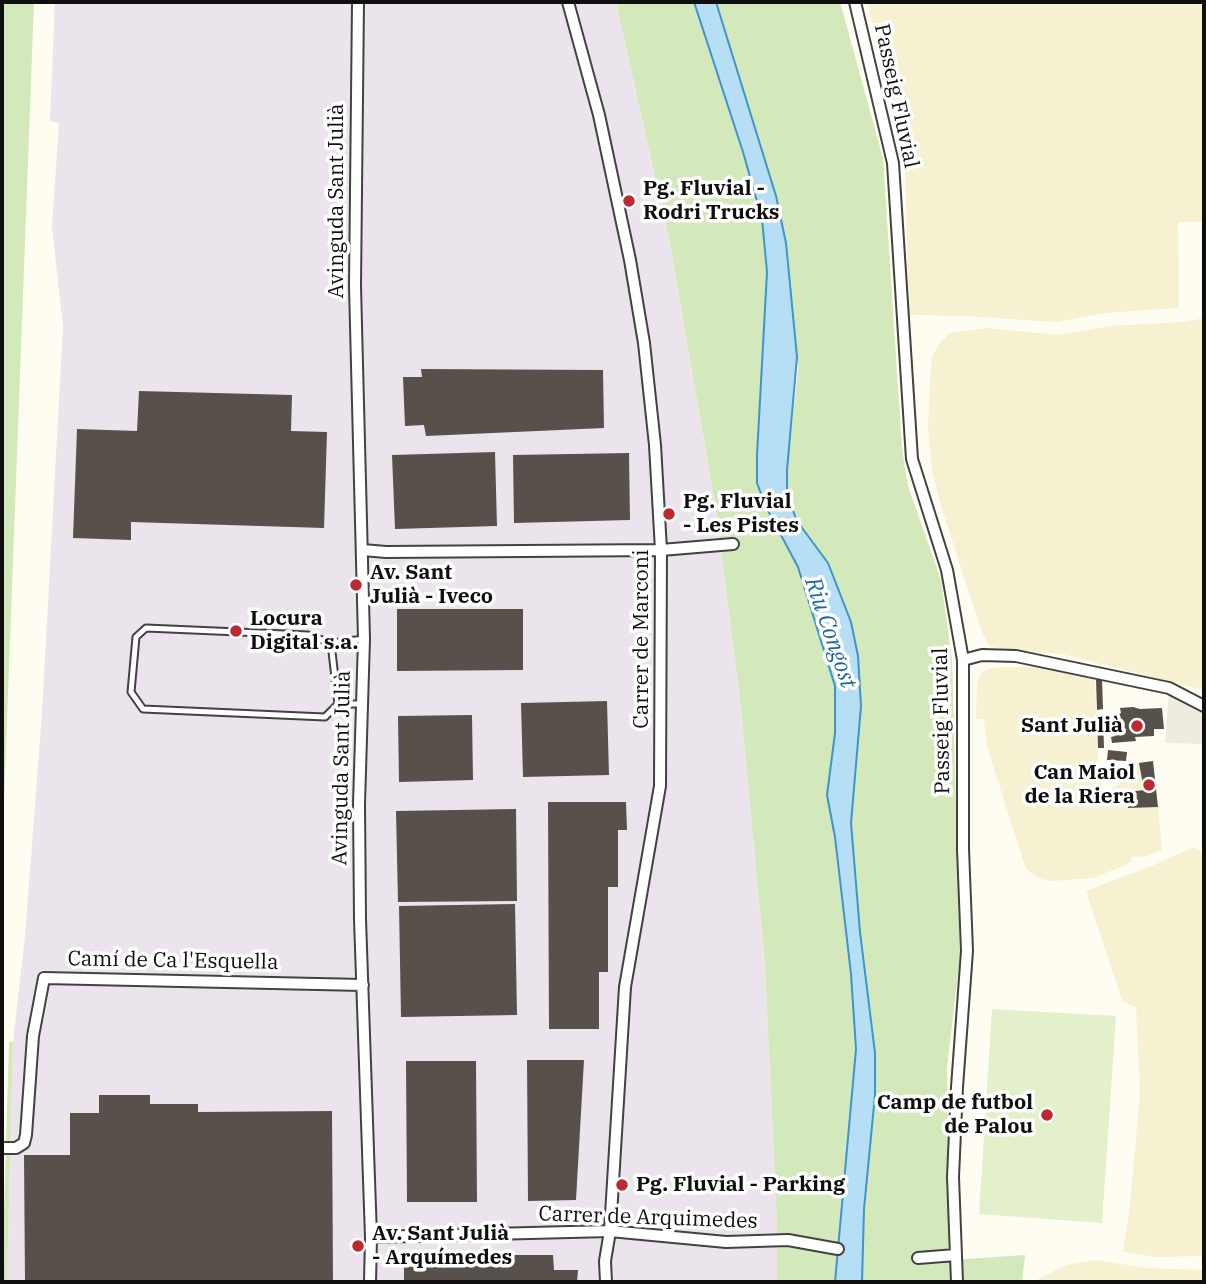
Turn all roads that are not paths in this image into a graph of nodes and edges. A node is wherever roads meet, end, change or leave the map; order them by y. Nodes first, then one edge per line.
1 (358, 2) edge
2 (568, 2) edge
3 (855, 2) edge
4 (733, 544) dead end
5 (363, 550) junction
6 (661, 550) junction
7 (364, 639) junction
8 (331, 643) junction
9 (963, 660) junction
10 (338, 704) junction
11 (363, 704) junction
12 (1204, 706) edge
13 (363, 985) junction
14 (5, 1148) dead end
15 (610, 1231) junction
16 (372, 1237) junction
17 (838, 1250) dead end
18 (956, 1255) junction
19 (918, 1258) dead end
20 (370, 1282) edge
21 (606, 1282) edge
22 (957, 1282) edge

1 - 5 street, Avinguda Sant Julià
2 - 6 street, Carrer de Marconi
3 - 9 street, Passeig Fluvial
4 - 6 street
5 - 6 street
5 - 7 street, Avinguda Sant Julià
6 - 15 street, Carrer de Marconi
7 - 8 lane
7 - 11 street, Avinguda Sant Julià
8 - 10 lane
8 - 10 lane
9 - 12 street
9 - 18 street, Passeig Fluvial
10 - 11 lane
11 - 13 street, Avinguda Sant Julià
13 - 14 street, Camí de Ca l'Esquella
13 - 16 street, Avinguda Sant Julià
15 - 16 street, Carrer de Arquimedes
15 - 17 street, Carrer de Arquimedes
15 - 21 street, Carrer de Marconi
16 - 20 street, Avinguda Sant Julià
18 - 19 street
18 - 22 street, Passeig Fluvial

